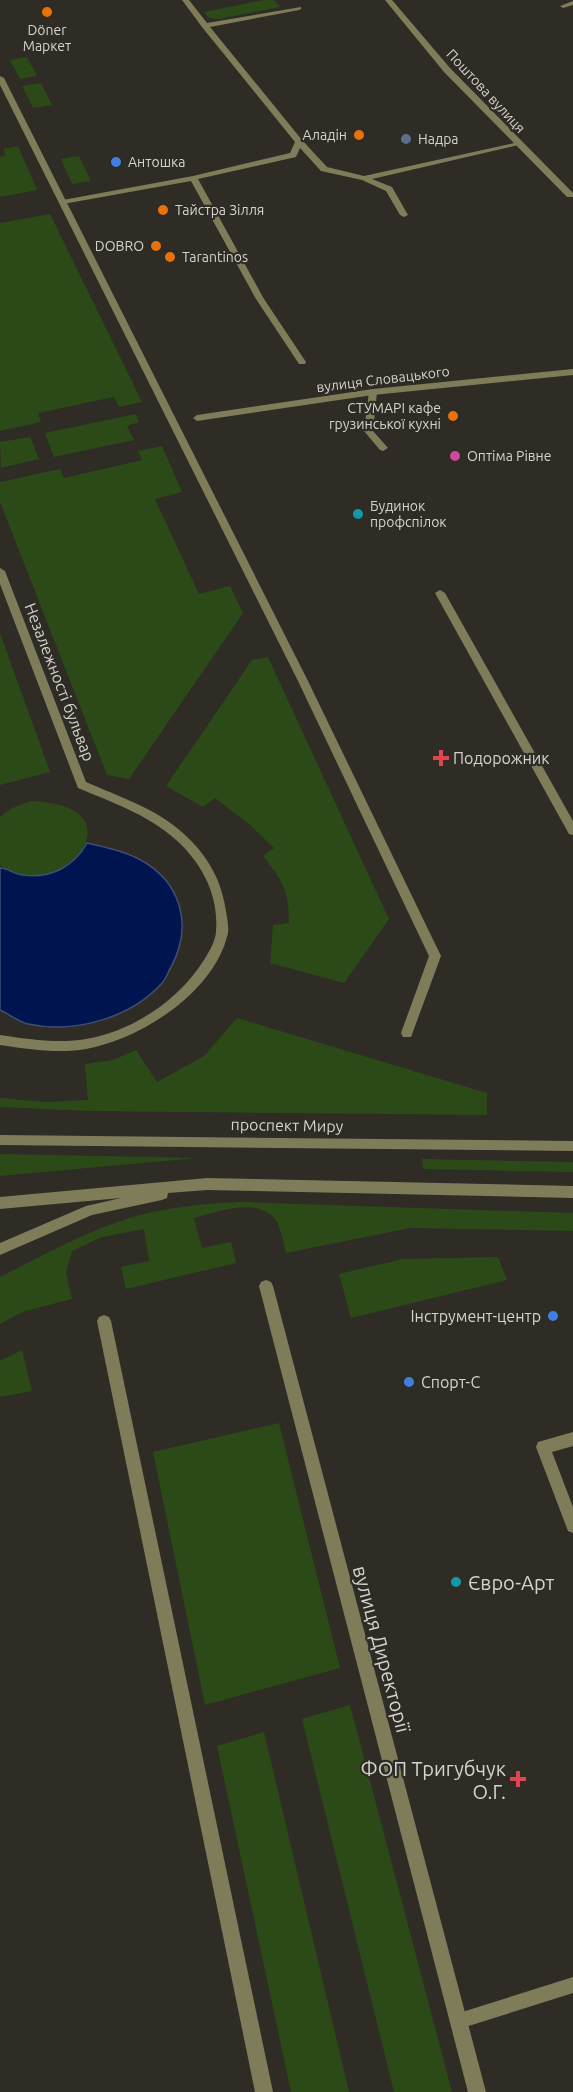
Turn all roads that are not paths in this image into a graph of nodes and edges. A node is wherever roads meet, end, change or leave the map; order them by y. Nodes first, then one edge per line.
1 (185, 0) edge
2 (388, 0) edge
3 (573, 3) edge
4 (564, 6) dead end
5 (299, 8) dead end
6 (204, 26) junction
7 (0, 78) edge
8 (299, 142) junction
9 (519, 144) junction
10 (193, 178) junction
11 (364, 178) junction
12 (570, 195) dead end
13 (63, 202) junction
14 (404, 215) dead end
15 (302, 362) dead end
16 (573, 372) edge
17 (373, 392) junction
18 (197, 418) dead end
19 (383, 448) dead end
20 (0, 571) edge
21 (440, 593) dead end
22 (573, 831) edge
23 (407, 1033) dead end
24 (0, 1040) edge
25 (0, 1140) edge
26 (573, 1146) edge
27 (207, 1184) junction
28 (573, 1192) edge
29 (0, 1203) edge
30 (0, 1249) edge
31 (266, 1286) dead end
32 (104, 1321) dead end
33 (573, 1439) edge
34 (573, 1526) edge
35 (573, 1985) edge
36 (459, 2021) junction
37 (264, 2092) edge
38 (477, 2092) edge

1 - 6 street
2 - 9 street, Поштова вулиця
3 - 4 street
5 - 6 street
6 - 8 street
7 - 13 street
8 - 10 street
8 - 11 street
9 - 11 street
9 - 12 street, Поштова вулиця
10 - 13 street
10 - 15 street
11 - 14 street
13 - 23 street
16 - 17 street, вулиця Словацького
17 - 18 street, вулиця Словацького
17 - 19 street
20 - 24 street, Незалежності бульвар
21 - 22 street
25 - 26 street, проспект Миру
27 - 28 street
27 - 29 street
27 - 30 street
31 - 36 street, вулиця Директорії
32 - 37 street
33 - 34 street
35 - 36 street
36 - 38 street, вулиця Директорії

